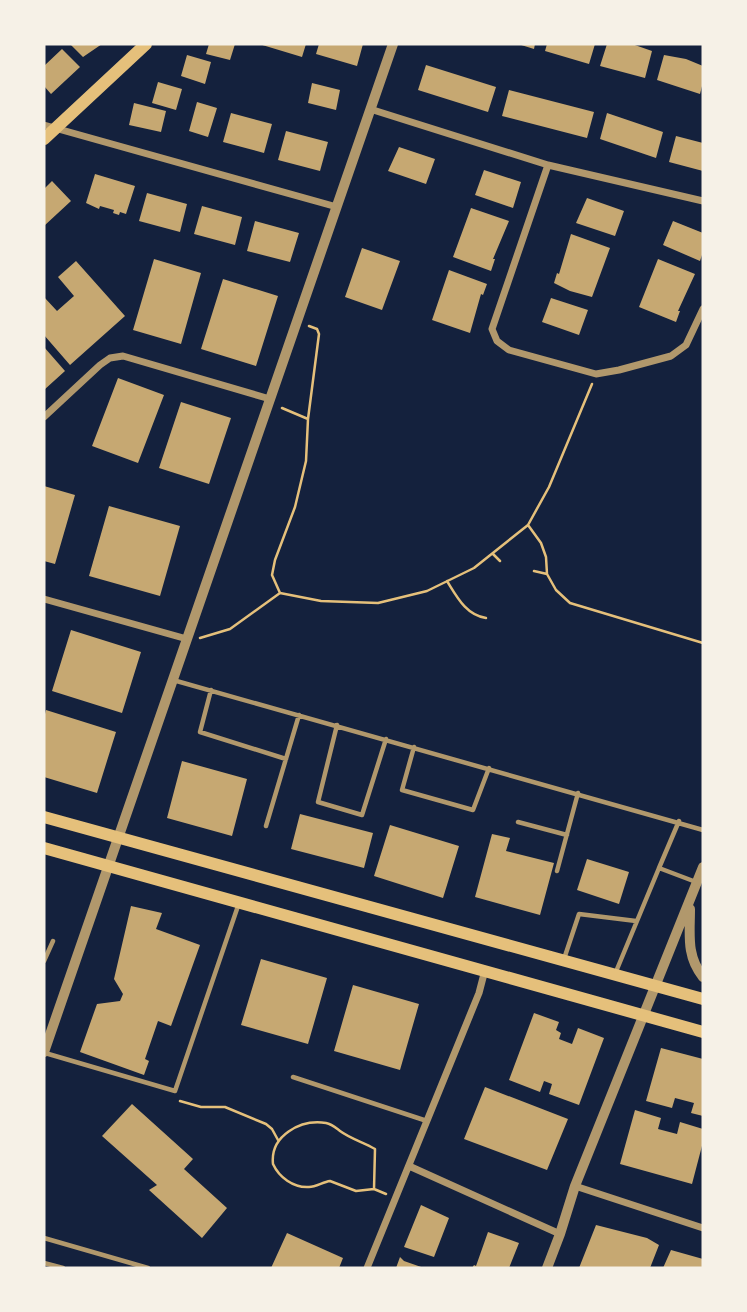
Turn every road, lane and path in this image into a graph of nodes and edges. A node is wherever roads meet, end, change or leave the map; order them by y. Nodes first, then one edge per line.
1 (146, 44) edge
2 (393, 44) edge
3 (370, 109) junction
4 (50, 127) edge
5 (44, 139) edge
6 (548, 165) junction
7 (703, 201) edge
8 (337, 207) junction
9 (703, 309) edge
10 (312, 327) dead end
11 (596, 374) junction
12 (270, 399) junction
13 (283, 410) dead end
14 (44, 417) edge
15 (308, 419) junction
16 (528, 525) junction
17 (492, 553) junction
18 (500, 561) dead end
19 (534, 571) dead end
20 (547, 574) junction
21 (447, 581) junction
22 (279, 593) junction
23 (44, 598) edge
24 (486, 618) dead end
25 (204, 638) dead end
26 (187, 639) junction
27 (703, 643) edge
28 (173, 679) junction
29 (212, 690) junction
30 (299, 715) junction
31 (337, 726) junction
32 (386, 739) junction
33 (414, 747) junction
34 (286, 759) junction
35 (489, 768) junction
36 (578, 793) junction
37 (44, 817) edge
38 (679, 821) junction
39 (518, 822) dead end
40 (266, 826) dead end
41 (703, 830) edge
42 (567, 835) junction
43 (117, 837) junction
44 (44, 848) edge
45 (108, 866) junction
46 (703, 867) edge
47 (659, 868) junction
48 (557, 872) dead end
49 (697, 883) junction
50 (691, 899) junction
51 (240, 902) junction
52 (636, 921) junction
53 (53, 940) dead end
54 (564, 960) junction
55 (44, 961) edge
56 (485, 970) junction
57 (614, 974) junction
58 (703, 977) edge
59 (655, 985) junction
60 (703, 999) edge
61 (643, 1015) junction
62 (703, 1032) edge
63 (44, 1052) edge
64 (293, 1077) dead end
65 (427, 1121) junction
66 (409, 1166) junction
67 (575, 1186) junction
68 (374, 1189) junction
69 (386, 1194) dead end
70 (703, 1228) edge
71 (560, 1234) junction
72 (44, 1238) edge
73 (44, 1263) edge
74 (63, 1268) edge
75 (148, 1268) edge
76 (367, 1268) edge
77 (547, 1268) edge

1 - 4 main road
2 - 3 street
3 - 6 street
3 - 8 street
4 - 5 main road
4 - 8 street
6 - 7 street
6 - 11 street
8 - 12 street
9 - 11 street
10 - 15 path
11 - 16 path
12 - 14 street
12 - 26 street
13 - 15 path
15 - 22 path
16 - 17 path
16 - 20 path
17 - 18 path
17 - 21 path
19 - 20 path
20 - 27 path
21 - 22 path
21 - 24 path
22 - 25 path
23 - 26 street
26 - 28 street
28 - 29 lane
28 - 43 street
29 - 30 lane
29 - 34 lane
30 - 31 lane
30 - 34 lane
31 - 32 lane
31 - 32 lane
32 - 33 lane
33 - 35 lane
33 - 35 lane
34 - 40 lane
35 - 36 lane
36 - 38 lane
36 - 42 lane
37 - 43 main road
38 - 41 lane
38 - 47 lane
39 - 42 lane
42 - 48 lane
43 - 45 street
43 - 54 main road
44 - 45 main road
45 - 51 main road
45 - 63 street
46 - 49 street
47 - 49 lane
47 - 52 lane
49 - 50 street
50 - 58 street
50 - 59 street
51 - 56 main road
51 - 63 lane
52 - 54 lane
52 - 57 lane
53 - 55 lane
54 - 57 main road
56 - 61 main road
56 - 65 street
57 - 59 main road
59 - 60 main road
59 - 61 street
61 - 62 main road
61 - 67 street
64 - 65 lane
65 - 66 street
66 - 71 street
66 - 76 street
67 - 70 street
67 - 71 street
68 - 68 path
68 - 69 path
71 - 77 street
72 - 75 lane
73 - 74 lane

